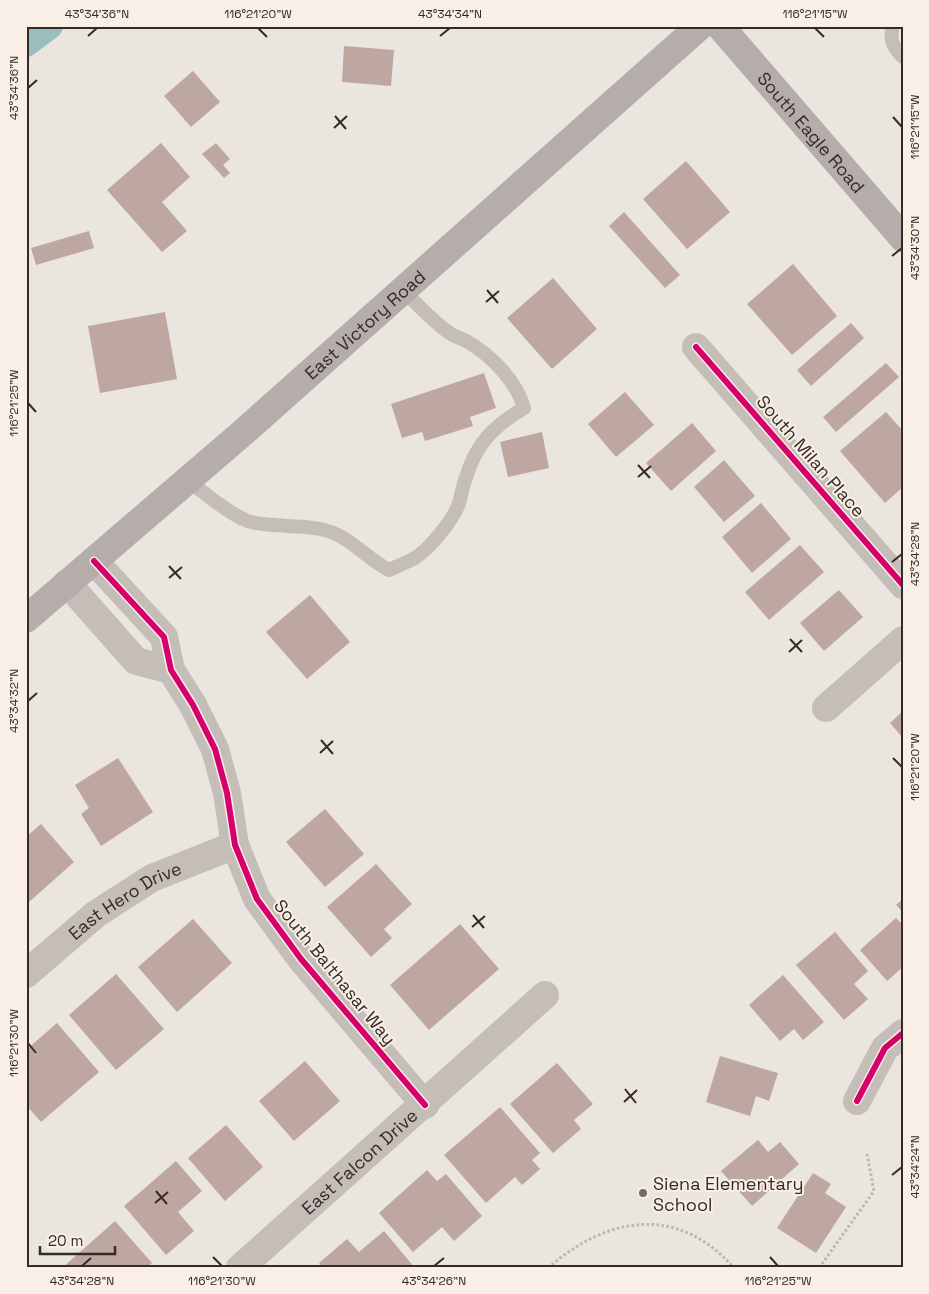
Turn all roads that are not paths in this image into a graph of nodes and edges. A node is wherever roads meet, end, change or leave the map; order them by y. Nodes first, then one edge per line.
1 (700, 26) edge
2 (720, 26) edge
3 (893, 26) edge
4 (903, 57) edge
5 (903, 238) edge
6 (403, 290) junction
7 (696, 347) dead end
8 (187, 480) junction
9 (94, 561) junction
10 (67, 584) junction
11 (903, 585) edge
12 (26, 618) edge
13 (903, 640) edge
14 (171, 670) junction
15 (826, 708) dead end
16 (235, 845) junction
17 (26, 974) edge
18 (546, 996) dead end
19 (903, 1033) edge
20 (857, 1102) dead end
21 (425, 1105) junction
22 (240, 1268) edge

1 - 6 main road, East Victory Road
2 - 5 main road, South Eagle Road
3 - 4 lane
6 - 8 main road, East Victory Road
6 - 8 lane
7 - 11 street, South Milan Place
8 - 9 main road, East Victory Road
9 - 10 main road, East Victory Road
9 - 14 street, South Balthasar Way
10 - 12 main road, East Victory Road
10 - 14 street
13 - 15 street
14 - 16 street, South Balthasar Way
16 - 17 street, East Hero Drive
16 - 21 street, South Balthasar Way
18 - 21 street, East Falcon Drive
19 - 20 street
21 - 22 street, East Falcon Drive

